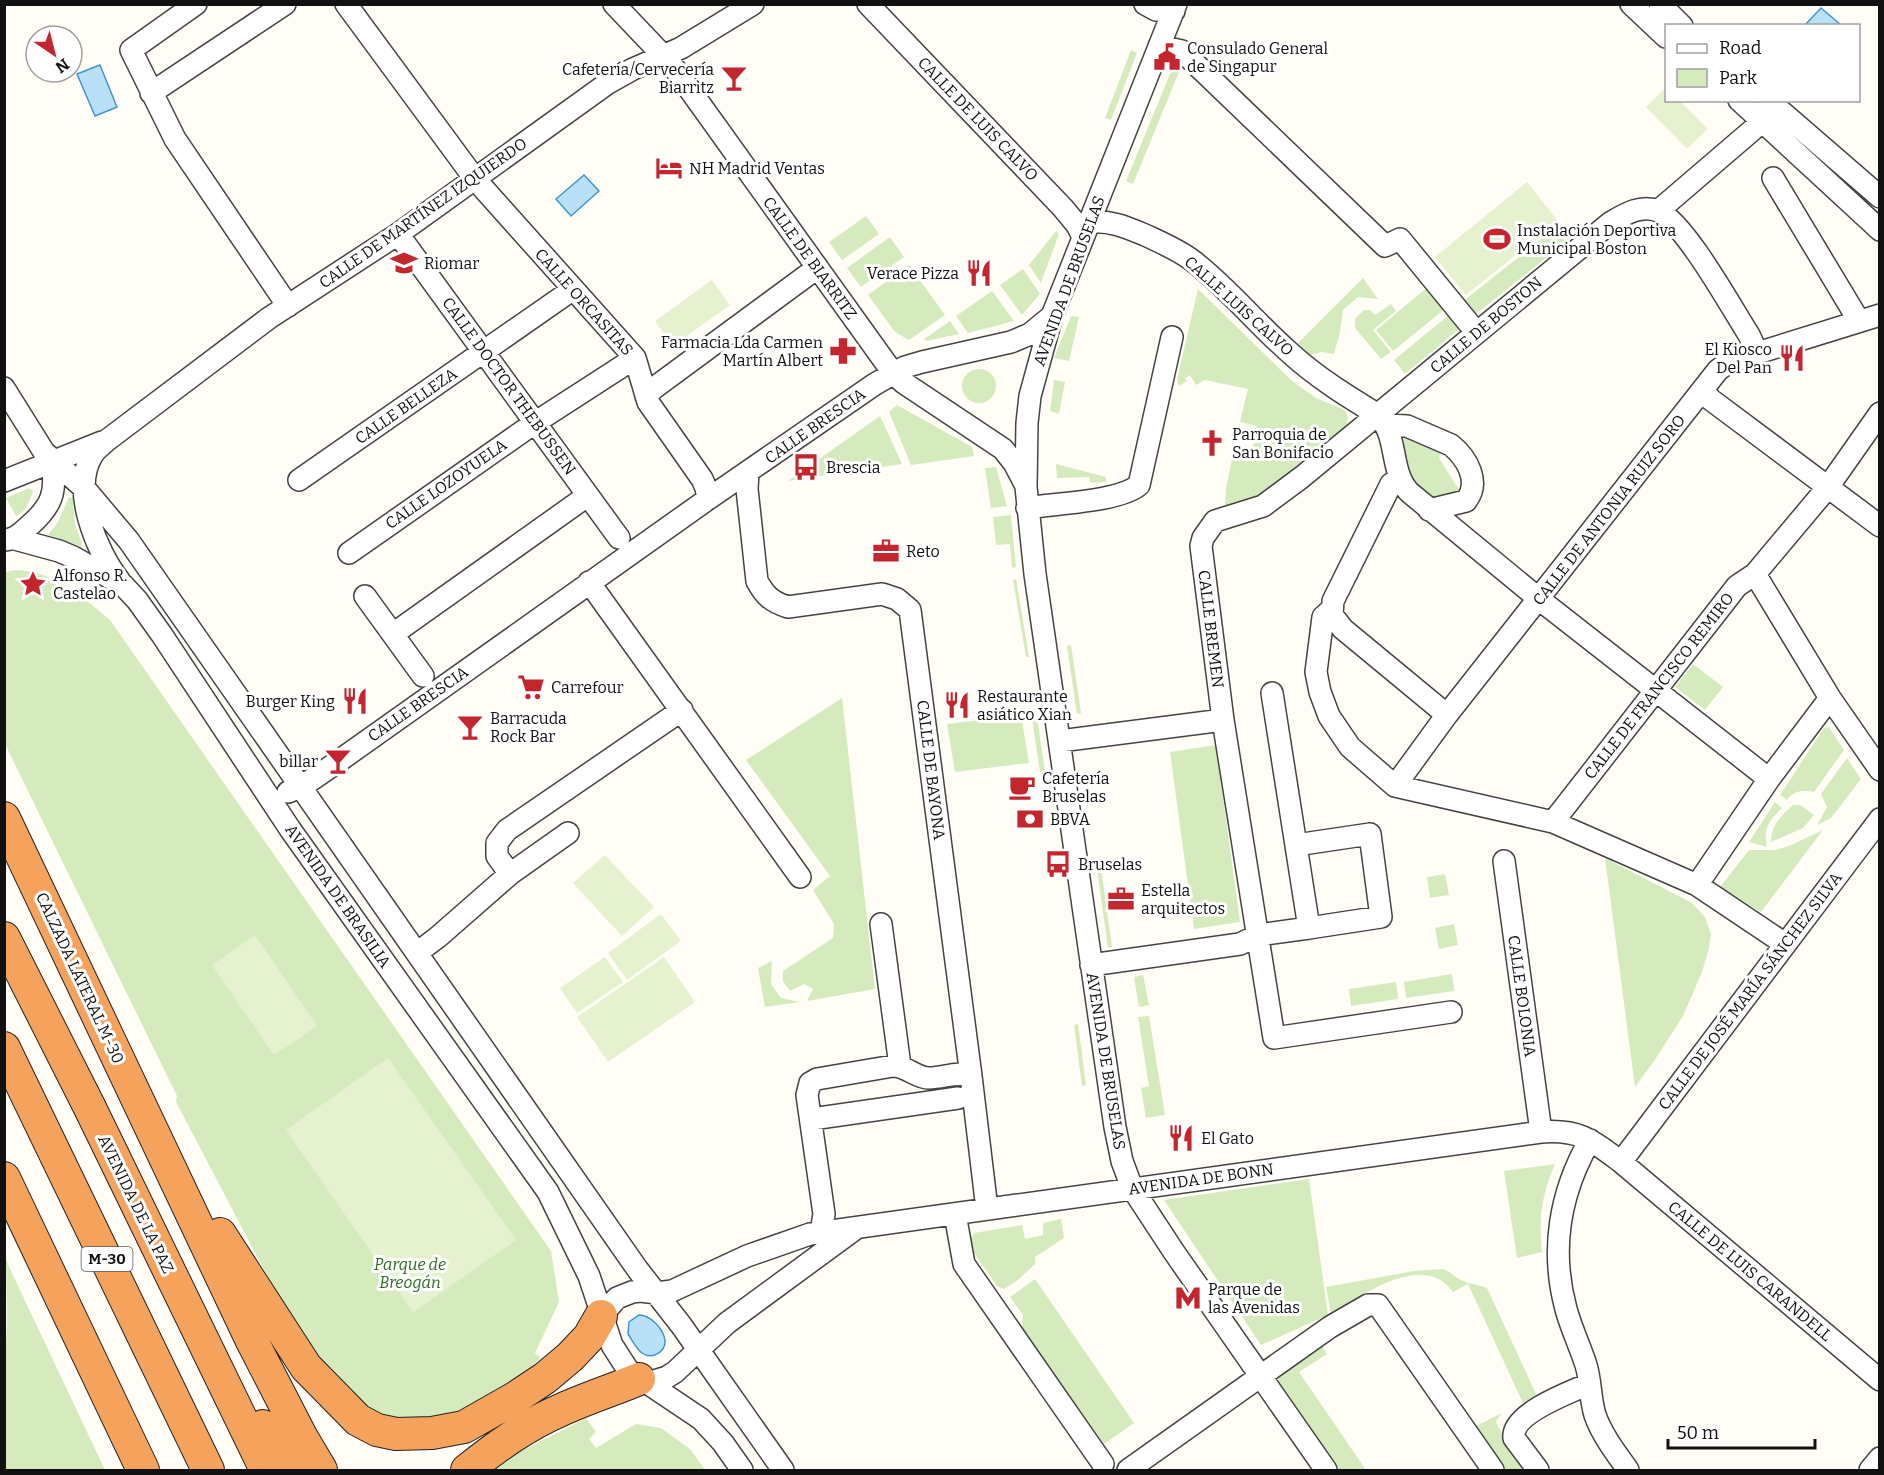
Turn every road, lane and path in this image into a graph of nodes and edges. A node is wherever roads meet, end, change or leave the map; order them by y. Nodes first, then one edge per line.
1 (196, 4) edge
2 (285, 4) edge
3 (346, 4) edge
4 (614, 4) edge
5 (753, 4) edge
6 (868, 4) edge
7 (1145, 4) edge
8 (1631, 4) edge
9 (1175, 8) edge
10 (1652, 10) edge
11 (1678, 24) edge
12 (1665, 35) edge
13 (1160, 45) junction
14 (664, 56) junction
15 (151, 93) junction
16 (1741, 102) edge
17 (1770, 102) edge
18 (1765, 124) junction
19 (1773, 178) dead end
20 (475, 179) junction
21 (1880, 197) edge
22 (1658, 211) junction
23 (1086, 229) junction
24 (1880, 230) edge
25 (398, 234) junction
26 (817, 268) junction
27 (572, 290) junction
28 (288, 306) junction
29 (1880, 315) edge
30 (1052, 316) junction
31 (1859, 321) junction
32 (1476, 332) junction
33 (1172, 337) dead end
34 (484, 352) junction
35 (1754, 354) junction
36 (635, 358) junction
37 (893, 374) junction
38 (4, 388) edge
39 (1704, 389) junction
40 (646, 396) junction
41 (1880, 413) edge
42 (1382, 420) junction
43 (536, 422) junction
44 (106, 441) junction
45 (52, 462) junction
46 (748, 472) junction
47 (1399, 479) junction
48 (299, 480) dead end
49 (4, 481) edge
50 (1828, 488) junction
51 (86, 490) junction
52 (587, 496) junction
53 (1027, 497) junction
54 (708, 499) junction
55 (1429, 510) junction
56 (1880, 526) edge
57 (8, 534) edge
58 (619, 538) dead end
59 (349, 553) dead end
60 (1755, 574) junction
61 (589, 582) junction
62 (123, 585) junction
63 (365, 596) dead end
64 (1539, 598) junction
65 (1331, 610) junction
66 (393, 634) junction
67 (423, 676) dead end
68 (1655, 690) junction
69 (1272, 693) dead end
70 (1830, 698) junction
71 (682, 710) junction
72 (1446, 716) junction
73 (1223, 720) junction
74 (1060, 741) junction
75 (248, 762) junction
76 (1880, 770) edge
77 (1769, 779) junction
78 (1395, 786) junction
79 (301, 787) junction
80 (4, 818) edge
81 (1880, 819) edge
82 (1553, 822) junction
83 (568, 833) dead end
84 (1296, 845) junction
85 (1504, 861) dead end
86 (510, 874) junction
87 (800, 877) dead end
88 (1697, 885) junction
89 (881, 924) dead end
90 (1309, 928) junction
91 (1258, 936) junction
92 (4, 938) edge
93 (1785, 945) junction
94 (417, 953) junction
95 (1091, 965) junction
96 (1451, 1012) dead end
97 (4, 1048) edge
98 (900, 1066) junction
99 (971, 1076) junction
100 (958, 1098) dead end
101 (812, 1119) junction
102 (1541, 1132) junction
103 (157, 1138) junction
104 (1590, 1140) junction
105 (1621, 1162) junction
106 (4, 1178) edge
107 (1132, 1188) junction
108 (987, 1209) junction
109 (956, 1214) junction
110 (862, 1226) junction
111 (821, 1232) junction
112 (657, 1293) junction
113 (601, 1316) junction
114 (193, 1323) junction
115 (698, 1350) junction
116 (1261, 1377) junction
117 (1880, 1380) edge
118 (644, 1381) junction
119 (1589, 1384) junction
120 (1880, 1458) edge
121 (1103, 1464) dead end
122 (143, 1470) edge
123 (208, 1470) edge
124 (266, 1470) edge
125 (291, 1470) edge
126 (321, 1470) edge
127 (467, 1470) edge
128 (742, 1470) edge
129 (783, 1470) edge
130 (1128, 1470) edge
131 (1326, 1470) edge
132 (1493, 1470) edge
133 (1538, 1470) edge
134 (1628, 1470) edge
135 (1870, 1470) edge

1 - 15 street
2 - 15 street
3 - 20 street, CALLE ORCASITAS
4 - 14 street, CALLE DE BIARRITZ
5 - 14 street, CALLE DE MARTÍNEZ IZQUIERDO
6 - 23 street, CALLE DE LUIS CALVO
7 - 9 street
8 - 10 street
9 - 13 street, AVENIDA DE BRUSELAS
10 - 11 street
10 - 12 street
13 - 23 street, AVENIDA DE BRUSELAS
13 - 32 street
14 - 20 street, CALLE DE MARTÍNEZ IZQUIERDO
14 - 26 street, CALLE DE BIARRITZ
15 - 28 street
16 - 18 street
17 - 21 street
18 - 22 street
18 - 24 street
19 - 31 street
20 - 25 street, CALLE DE MARTÍNEZ IZQUIERDO
20 - 27 street, CALLE ORCASITAS
22 - 32 street, CALLE DE BOSTON
22 - 35 street
23 - 30 street, AVENIDA DE BRUSELAS
23 - 42 street, CALLE LUIS CALVO
25 - 28 street, CALLE DE MARTÍNEZ IZQUIERDO
25 - 34 street, CALLE DOCTOR THEBUSSEN
26 - 37 street, CALLE DE BIARRITZ
26 - 40 street
27 - 34 street, CALLE BELLEZA
27 - 36 street, CALLE ORCASITAS
28 - 44 street, CALLE DE MARTÍNEZ IZQUIERDO
29 - 31 street, CALLE DE ANTONIA RUIZ SORO
30 - 37 street, CALLE BRESCIA
30 - 53 street, AVENIDA DE BRUSELAS
31 - 35 street, CALLE DE ANTONIA RUIZ SORO
32 - 42 street, CALLE DE BOSTON
33 - 53 street
34 - 43 street, CALLE DOCTOR THEBUSSEN
34 - 48 street, CALLE BELLEZA
35 - 39 street, CALLE DE ANTONIA RUIZ SORO
36 - 40 street, CALLE ORCASITAS
36 - 43 street, CALLE LOZOYUELA
37 - 46 street, CALLE BRESCIA
37 - 53 street
38 - 45 street, AVENIDA DE BRASILIA
39 - 50 street
39 - 64 street, CALLE DE ANTONIA RUIZ SORO
40 - 54 street, CALLE ORCASITAS
41 - 50 street, CALLE DE FRANCISCO REMIRO
42 - 47 street
42 - 55 street
42 - 73 street, CALLE BREMEN
43 - 52 street, CALLE DOCTOR THEBUSSEN
43 - 59 street, CALLE LOZOYUELA
44 - 45 street, CALLE DE MARTÍNEZ IZQUIERDO
44 - 51 street, CALLE DE MARTÍNEZ IZQUIERDO
45 - 49 street, CALLE DE MARTÍNEZ IZQUIERDO
45 - 51 street, AVENIDA DE BRASILIA
45 - 57 street
46 - 54 street, CALLE BRESCIA
46 - 99 street, CALLE DE BAYONA
47 - 55 street
47 - 65 street
50 - 56 street
50 - 60 street, CALLE DE FRANCISCO REMIRO
51 - 62 street, CALLE DE MARTÍNEZ IZQUIERDO
51 - 79 street, AVENIDA DE BRASILIA
52 - 58 street, CALLE DOCTOR THEBUSSEN
52 - 66 street
53 - 74 street, AVENIDA DE BRUSELAS
54 - 61 street, CALLE BRESCIA
55 - 64 street
57 - 62 street, AVENIDA DE BRASILIA
60 - 68 street, CALLE DE FRANCISCO REMIRO
60 - 70 street
61 - 71 street
61 - 79 street, CALLE BRESCIA
62 - 75 street, AVENIDA DE BRASILIA
63 - 66 street
64 - 68 street
64 - 72 street, CALLE DE ANTONIA RUIZ SORO
65 - 72 street
65 - 78 street
66 - 67 street
68 - 77 street
68 - 82 street, CALLE DE FRANCISCO REMIRO
69 - 84 street
70 - 76 street
70 - 77 street
71 - 86 street
71 - 87 street
72 - 78 street, CALLE DE ANTONIA RUIZ SORO
73 - 74 street
73 - 91 street, CALLE BREMEN
74 - 95 street, AVENIDA DE BRUSELAS
75 - 79 street
75 - 113 street, AVENIDA DE BRASILIA
77 - 88 street
78 - 82 street
79 - 94 street, AVENIDA DE BRASILIA
80 - 103 highway, CALZADA LATERAL M-30
81 - 93 street, CALLE DE JOSÉ MARÍA SÁNCHEZ SILVA
82 - 88 street
83 - 86 street
84 - 90 street
84 - 90 street
85 - 102 street, CALLE BOLONIA
86 - 94 street
88 - 93 street
89 - 98 street
90 - 91 street
91 - 95 street
91 - 96 street, CALLE BREMEN
92 - 114 highway, AVENIDA DE LA PAZ / M-30
93 - 105 street, CALLE DE JOSÉ MARÍA SÁNCHEZ SILVA
94 - 112 street, AVENIDA DE BRASILIA
95 - 107 street, AVENIDA DE BRUSELAS
97 - 123 highway, M-30
98 - 99 street
98 - 101 street
99 - 108 street, CALLE DE BAYONA
100 - 101 street
101 - 111 street
102 - 104 street, AVENIDA DE BONN
102 - 107 street, AVENIDA DE BONN
103 - 113 highway
103 - 126 highway
104 - 105 street, CALLE DE LUIS CARANDELL
104 - 119 street
105 - 117 street, CALLE DE LUIS CARANDELL
106 - 122 highway
107 - 108 street, AVENIDA DE BONN
107 - 116 street, AVENIDA DE BRUSELAS
108 - 109 street, AVENIDA DE BONN
109 - 110 street, AVENIDA DE BONN
109 - 121 street
110 - 111 street, AVENIDA DE BONN
110 - 115 street, AVENIDA DE BONN
111 - 112 street, AVENIDA DE BONN
112 - 113 street
112 - 115 street
113 - 118 street
114 - 124 highway, AVENIDA DE LA PAZ / M-30
114 - 125 highway
115 - 118 street
115 - 129 street
116 - 130 street
116 - 131 street, AVENIDA DE BRUSELAS
116 - 132 street
118 - 127 highway
118 - 128 street
119 - 133 street
119 - 134 street
120 - 135 street

